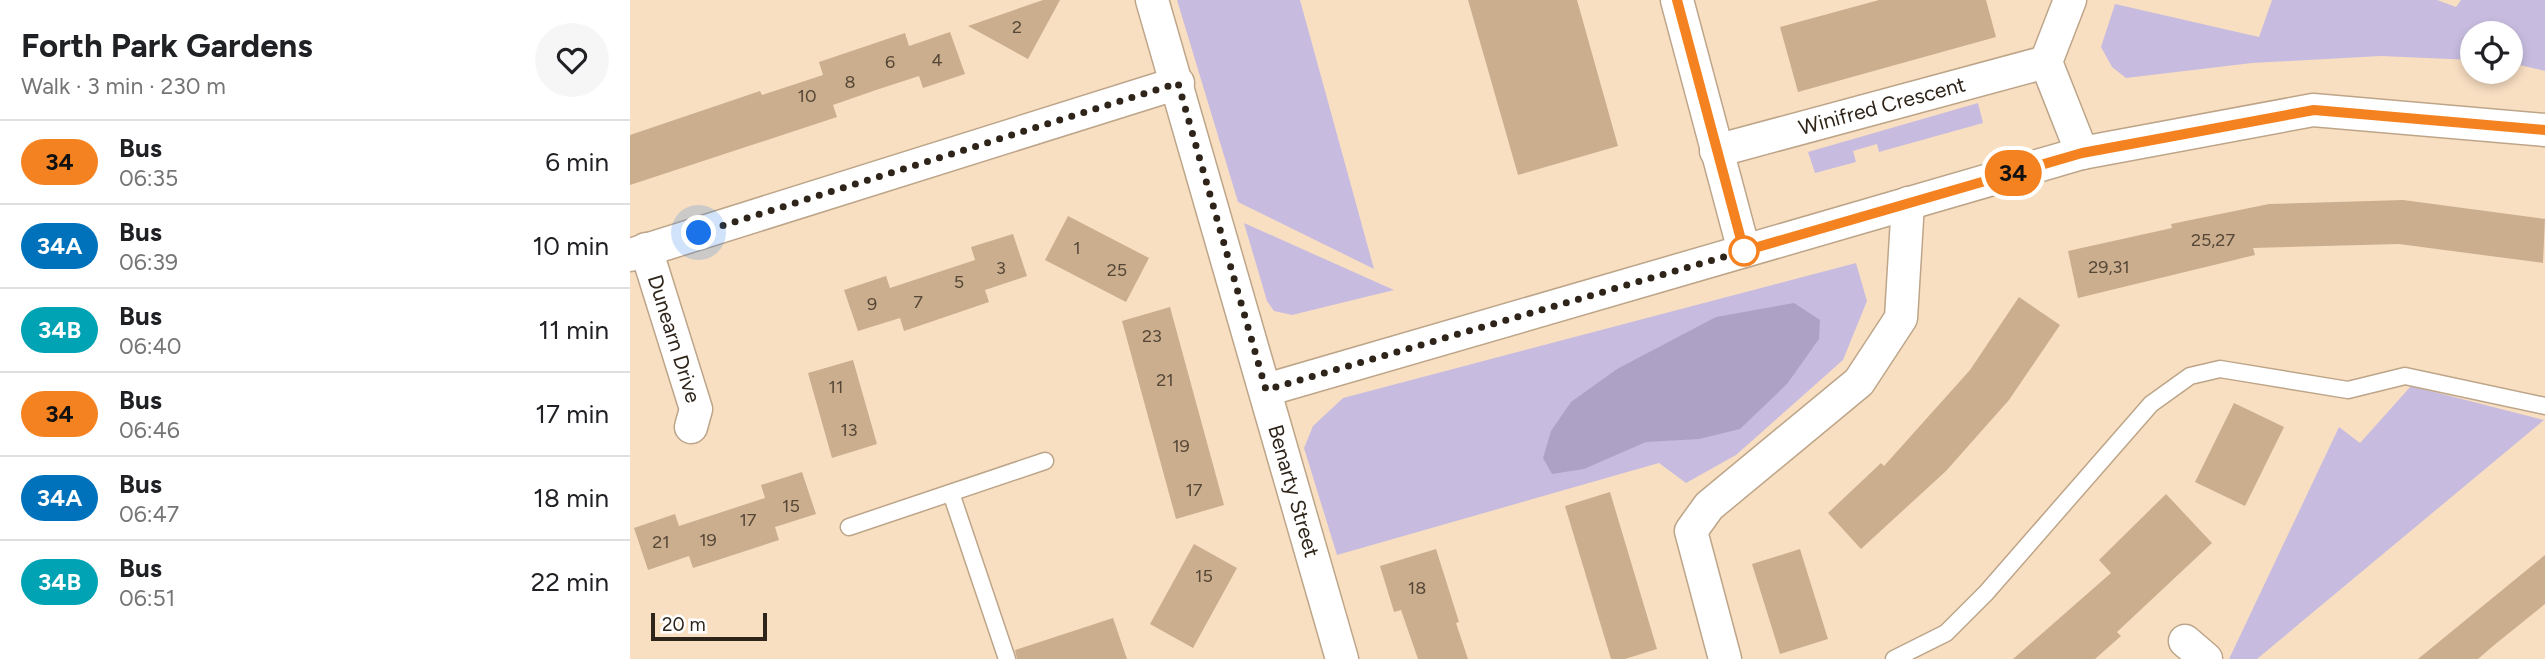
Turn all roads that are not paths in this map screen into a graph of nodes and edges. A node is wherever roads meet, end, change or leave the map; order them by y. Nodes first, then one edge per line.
1 (1152, 0) edge
2 (1677, 0) edge
3 (2070, 0) edge
4 (2046, 62) junction
5 (1178, 83) junction
6 (2545, 130) edge
7 (1716, 151) junction
8 (2082, 153) junction
9 (1908, 203) junction
10 (1744, 251) junction
11 (638, 252) edge
12 (1266, 390) junction
13 (2545, 406) edge
14 (691, 427) dead end
15 (1045, 461) dead end
16 (951, 492) junction
17 (849, 527) dead end
18 (1339, 658) edge
19 (1007, 659) edge
20 (1725, 659) edge
21 (1894, 659) edge

1 - 5 street, Benarty Street
2 - 7 street
3 - 4 street
4 - 7 street, Winifred Crescent
4 - 8 street
5 - 11 street, Dunearn Drive
5 - 12 street, Benarty Street
6 - 8 street
7 - 10 street
8 - 9 street
9 - 10 street
9 - 20 street
10 - 12 street
11 - 14 street, Dunearn Drive
12 - 18 street, Benarty Street
13 - 21 lane
15 - 16 lane
16 - 17 lane
16 - 19 lane

